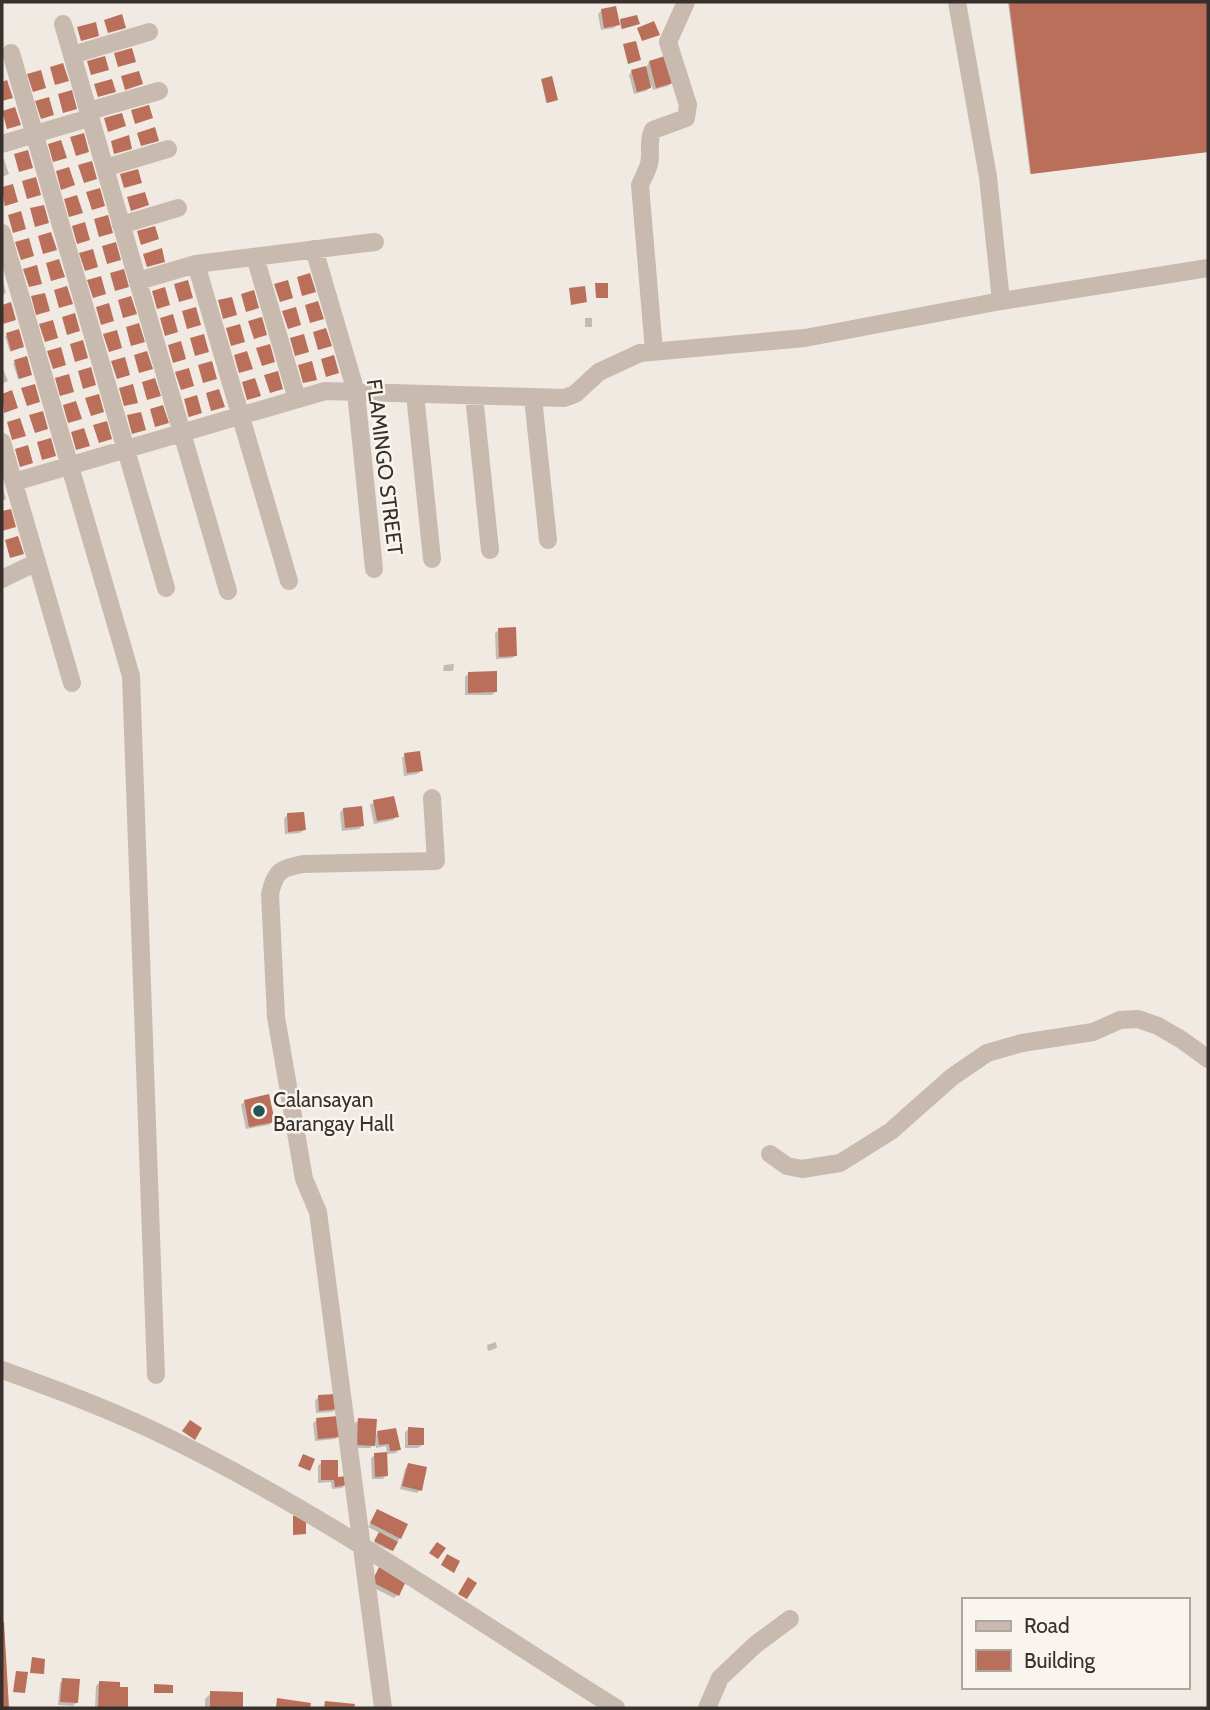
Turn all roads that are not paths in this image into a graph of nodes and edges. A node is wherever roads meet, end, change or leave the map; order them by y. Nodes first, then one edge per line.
1 (686, 2) edge
2 (957, 2) edge
3 (63, 24) dead end
4 (149, 32) dead end
5 (11, 53) dead end
6 (72, 55) junction
7 (159, 91) dead end
8 (89, 115) junction
9 (34, 135) junction
10 (2, 144) edge
11 (168, 149) dead end
12 (105, 168) junction
13 (178, 208) dead end
14 (121, 225) junction
15 (2, 233) edge
16 (374, 242) dead end
17 (314, 250) junction
18 (255, 257) junction
19 (196, 264) junction
20 (1208, 268) edge
21 (138, 281) junction
22 (1001, 301) junction
23 (654, 351) junction
24 (356, 392) junction
25 (415, 394) junction
26 (474, 396) junction
27 (533, 398) junction
28 (297, 399) junction
29 (241, 416) junction
30 (182, 433) junction
31 (2, 442) edge
32 (126, 449) junction
33 (70, 466) junction
34 (14, 482) junction
35 (548, 540) dead end
36 (490, 550) dead end
37 (432, 559) dead end
38 (37, 562) junction
39 (374, 569) dead end
40 (2, 579) edge
41 (289, 581) dead end
42 (166, 588) dead end
43 (228, 591) dead end
44 (72, 684) dead end
45 (432, 798) dead end
46 (1208, 1059) edge
47 (770, 1154) dead end
48 (2, 1370) edge
49 (156, 1374) dead end
50 (360, 1545) junction
51 (790, 1619) dead end
52 (383, 1708) edge
53 (616, 1708) edge
54 (707, 1708) edge

1 - 23 street
2 - 22 street
3 - 6 street
4 - 6 street
5 - 9 street
6 - 8 street
7 - 8 street
8 - 9 street
8 - 12 street
9 - 10 street
9 - 32 street
11 - 12 street
12 - 14 street
13 - 14 street
14 - 21 street
15 - 33 street
16 - 17 street
17 - 18 street
17 - 24 street, FLAMINGO STREET
18 - 19 street
18 - 28 street
19 - 21 street
19 - 29 street
20 - 22 street
21 - 30 street
22 - 23 street
23 - 27 street
24 - 25 street
24 - 28 street
24 - 39 street, FLAMINGO STREET
25 - 26 street
25 - 37 street
26 - 27 street
26 - 36 street
27 - 35 street
28 - 29 street
29 - 30 street
29 - 41 street
30 - 32 street
30 - 43 street
31 - 34 street
32 - 33 street
32 - 42 street
33 - 34 street
33 - 49 street
34 - 38 street
38 - 40 street
38 - 44 street
45 - 50 street
46 - 47 street
48 - 50 street
50 - 52 street
50 - 53 street
51 - 54 street

